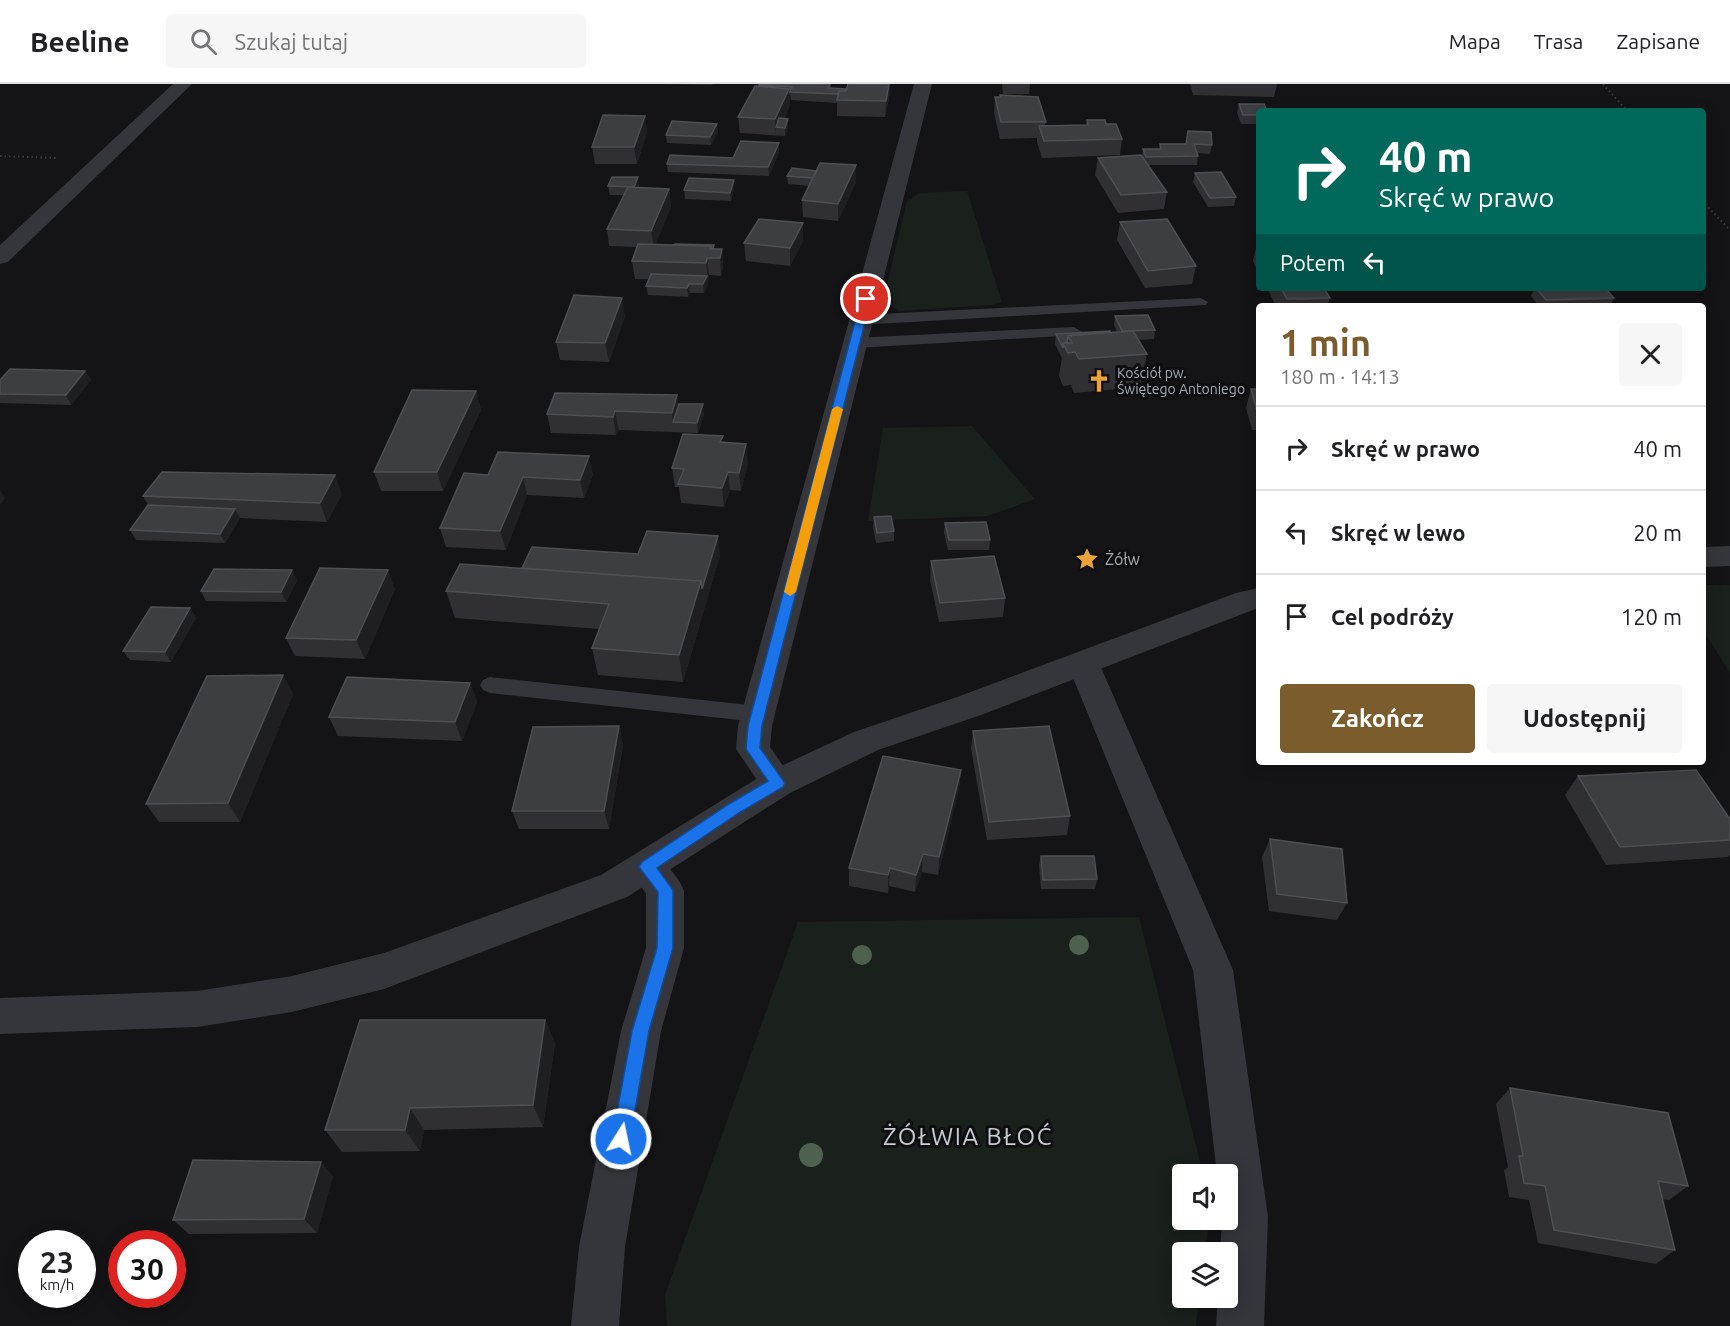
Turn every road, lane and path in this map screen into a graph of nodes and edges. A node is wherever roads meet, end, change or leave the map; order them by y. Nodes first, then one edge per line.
1 (183, 84) edge
2 (923, 84) edge
3 (1603, 84) edge
4 (1624, 108) edge
5 (0, 156) edge
6 (102, 160) junction
7 (1706, 205) edge
8 (1730, 230) edge
9 (0, 257) edge
10 (1201, 302) dead end
11 (857, 332) junction
12 (1074, 332) edge
13 (1730, 556) edge
14 (1706, 557) edge
15 (1256, 598) edge
16 (1083, 663) junction
17 (490, 685) dead end
18 (758, 714) junction
19 (778, 783) junction
20 (647, 867) junction
21 (0, 1016) edge
22 (594, 1326) edge
23 (1240, 1326) edge

1 - 6 street
2 - 11 street
3 - 4 path
5 - 6 path
6 - 9 street
7 - 8 path
10 - 11 lane
11 - 12 lane
11 - 18 street
13 - 14 street
15 - 16 street
16 - 19 street
16 - 23 street
17 - 18 lane
18 - 19 street
19 - 20 street
20 - 21 street
20 - 22 street

